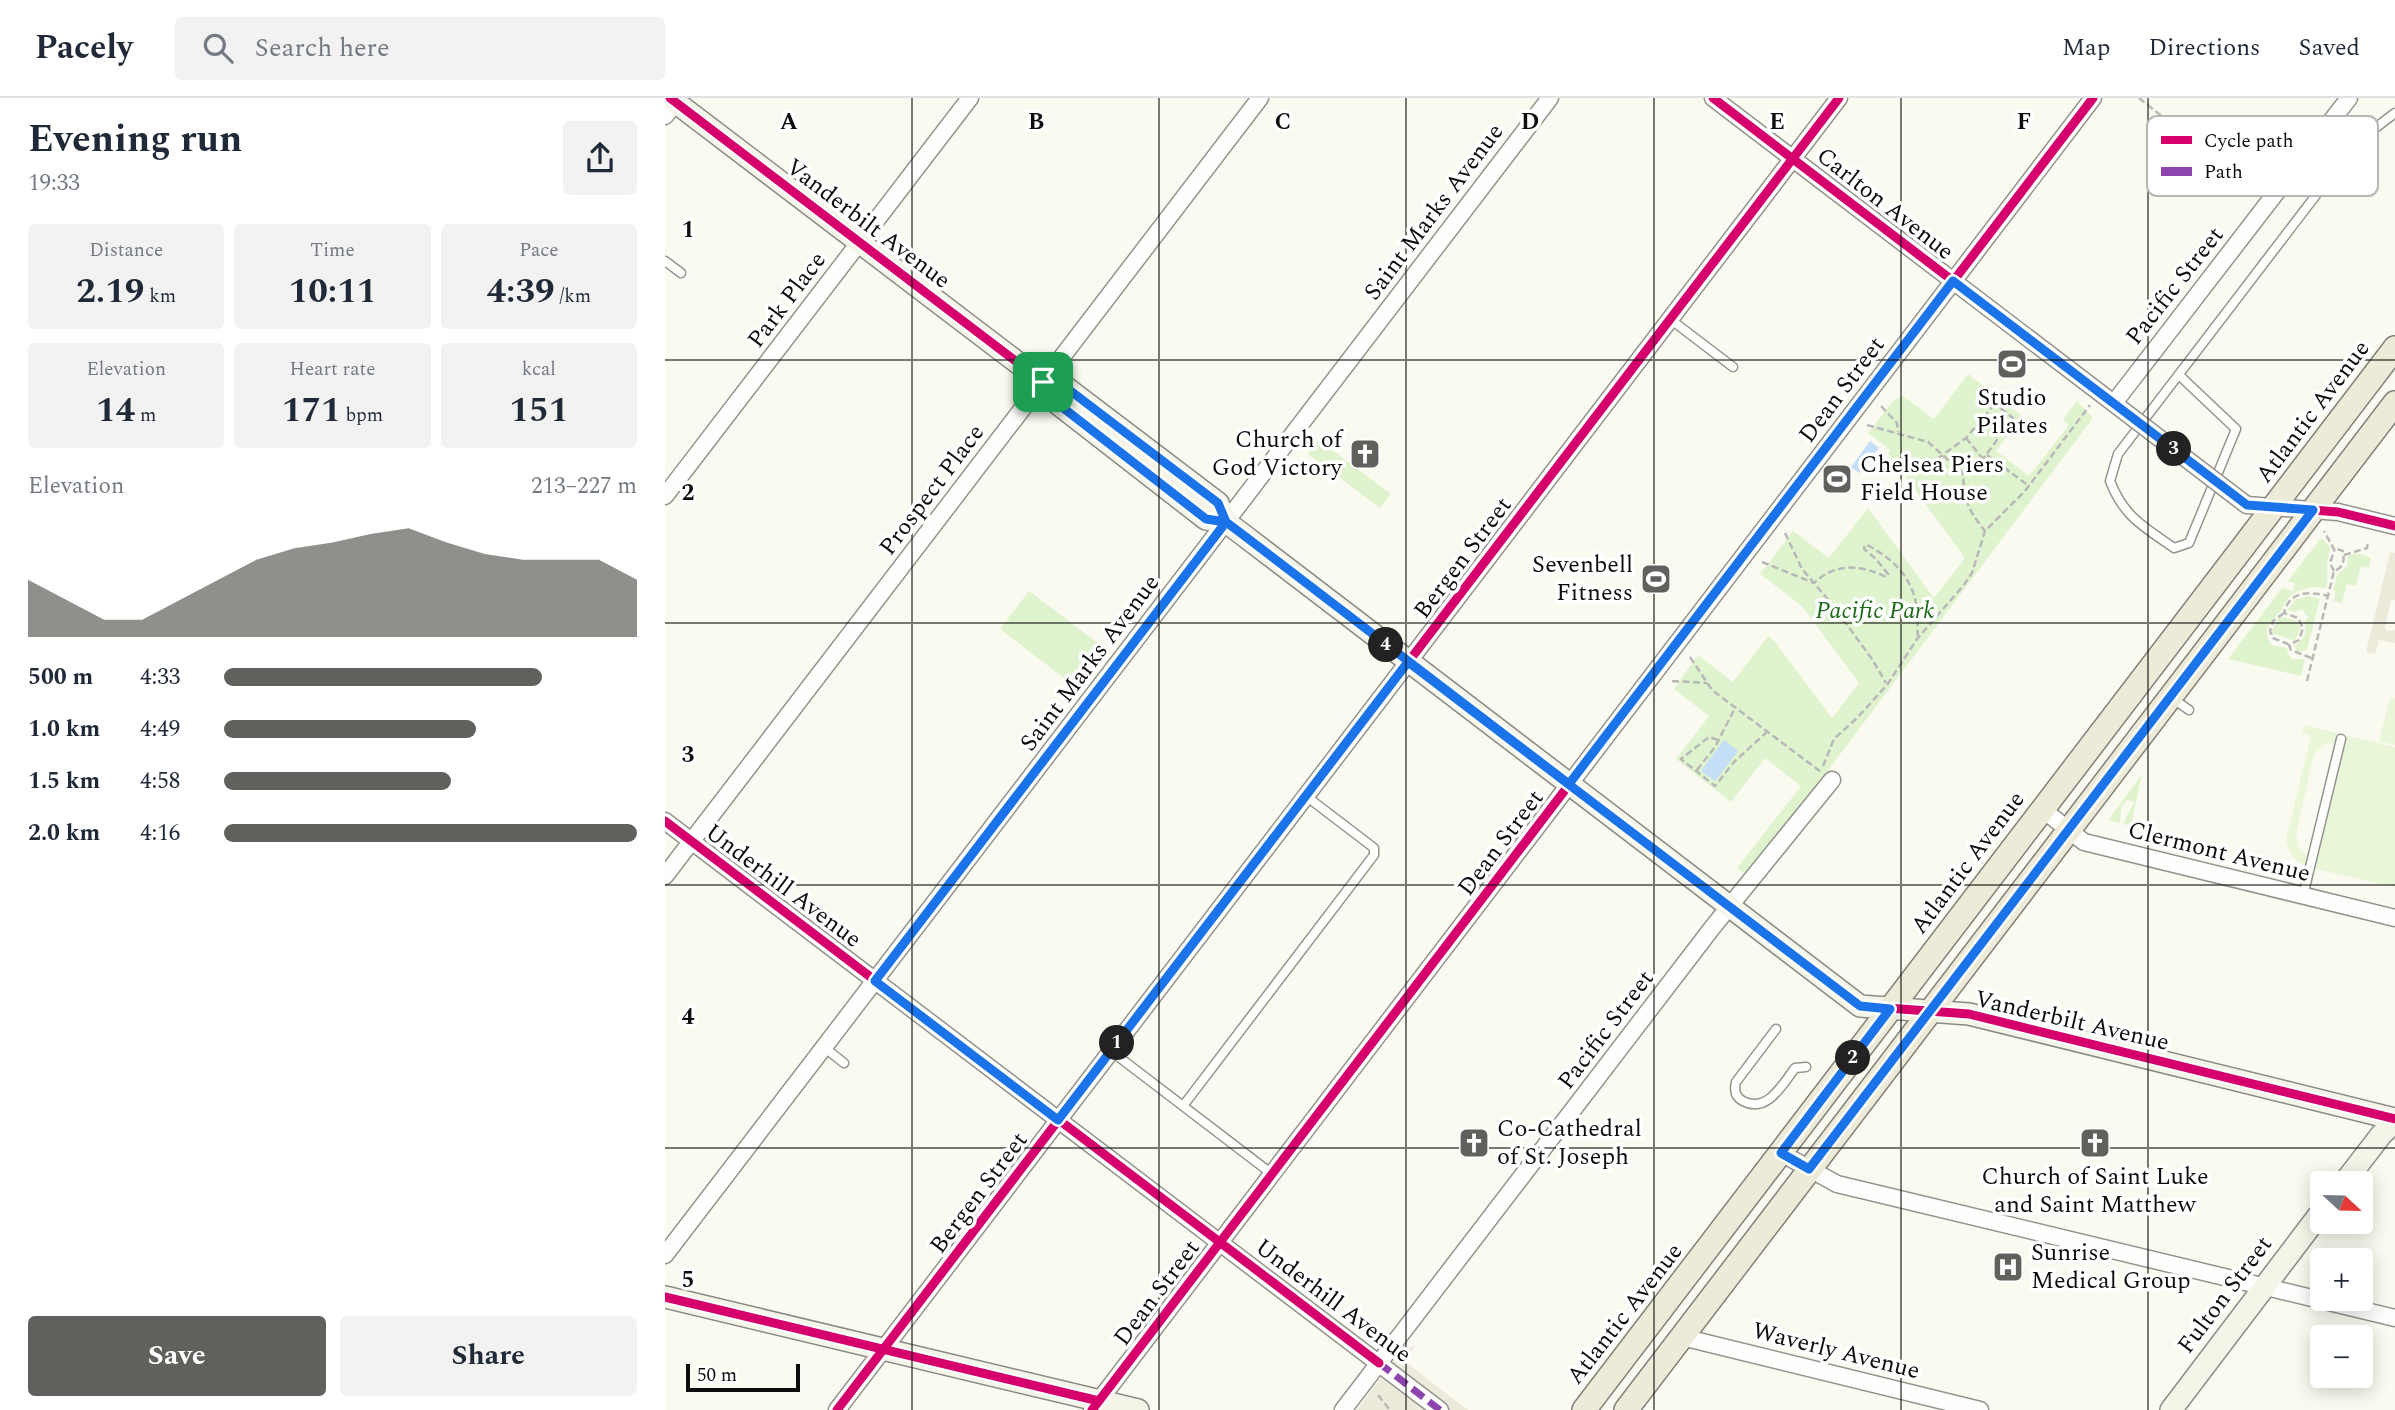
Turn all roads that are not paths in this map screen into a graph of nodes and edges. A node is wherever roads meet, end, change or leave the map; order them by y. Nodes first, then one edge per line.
1 (970, 98) edge
2 (1260, 98) edge
3 (1550, 98) edge
4 (1713, 98) edge
5 (1839, 98) edge
6 (2092, 98) edge
7 (2349, 98) edge
8 (672, 104) edge
9 (2395, 113) edge
10 (2335, 116) edge
11 (2378, 126) edge
12 (1793, 158) junction
13 (2273, 196) edge
14 (2315, 196) edge
15 (859, 242) junction
16 (665, 261) edge
17 (681, 273) dead end
18 (1953, 281) junction
19 (1670, 318) junction
20 (2395, 348) edge
21 (1733, 367) dead end
22 (2179, 375) junction
23 (1043, 382) junction
24 (2113, 403) junction
25 (2395, 403) edge
26 (665, 496) edge
27 (2273, 508) junction
28 (2313, 510) junction
29 (1226, 522) junction
30 (2395, 526) edge
31 (1408, 662) junction
32 (2171, 696) junction
33 (2189, 710) dead end
34 (2341, 739) dead end
35 (1832, 780) dead end
36 (1569, 784) junction
37 (1306, 796) junction
38 (2042, 809) junction
39 (665, 821) edge
40 (2068, 830) junction
41 (692, 841) junction
42 (665, 876) edge
43 (2303, 896) junction
44 (1729, 907) junction
45 (2395, 918) edge
46 (875, 981) junction
47 (1890, 1009) junction
48 (1928, 1012) junction
49 (1776, 1030) dead end
50 (825, 1048) junction
51 (1111, 1051) junction
52 (844, 1063) dead end
53 (1806, 1067) dead end
54 (1183, 1106) junction
55 (1058, 1120) junction
56 (2395, 1120) edge
57 (1781, 1153) junction
58 (1809, 1169) junction
59 (2353, 1171) edge
60 (1272, 1174) junction
61 (2310, 1228) edge
62 (1219, 1243) junction
63 (665, 1255) edge
64 (2265, 1286) junction
65 (665, 1297) edge
66 (2395, 1318) edge
67 (1682, 1337) junction
68 (884, 1348) junction
69 (1379, 1363) junction
70 (1095, 1405) edge
71 (837, 1410) edge
72 (1138, 1410) edge
73 (1343, 1410) edge
74 (1440, 1410) edge
75 (1584, 1410) edge
76 (1626, 1410) edge
77 (1980, 1410) edge
78 (2171, 1410) edge

1 - 15 street, Park Place
2 - 23 street, Prospect Place
3 - 29 street, Saint Marks Avenue
4 - 12 street, Carlton Avenue
5 - 12 street, Bergen Street
6 - 18 street, Dean Street
7 - 10 street, Pacific Street
8 - 15 main road, Vanderbilt Avenue
9 - 11 lane
12 - 18 street, Carlton Avenue
12 - 19 street, Bergen Street
13 - 24 street, Pacific Street
14 - 22 lane
15 - 23 main road, Vanderbilt Avenue
15 - 26 street, Park Place
16 - 17 lane
18 - 24 street, Carlton Avenue
18 - 36 street, Dean Street
19 - 21 lane
19 - 31 street, Bergen Street
20 - 27 main road, Atlantic Avenue
22 - 22 lane
23 - 29 main road, Vanderbilt Avenue
23 - 41 street, Prospect Place
24 - 27 street, Carlton Avenue, bridge
25 - 28 main road
27 - 28 street, Carlton Avenue
27 - 38 main road, Atlantic Avenue
28 - 30 street, Carlton Avenue
28 - 32 main road
29 - 31 main road, Vanderbilt Avenue
29 - 46 street, Saint Marks Avenue
31 - 36 main road, Vanderbilt Avenue
31 - 37 street, Bergen Street
32 - 33 lane
32 - 40 main road
34 - 43 lane
35 - 44 street, Pacific Street
36 - 44 main road, Vanderbilt Avenue
36 - 60 street, Dean Street
37 - 51 street, Bergen Street
37 - 54 lane
38 - 40 street, Clermont Avenue
38 - 47 main road, Atlantic Avenue
39 - 41 street, Underhill Avenue
40 - 43 street, Clermont Avenue
40 - 48 main road
41 - 42 street, Prospect Place
41 - 46 street, Underhill Avenue
43 - 45 street, Clermont Avenue
44 - 47 main road, Vanderbilt Avenue
44 - 69 street, Pacific Street
46 - 50 street, Saint Marks Avenue
46 - 55 street, Underhill Avenue
47 - 48 main road, Vanderbilt Avenue
47 - 57 main road, Atlantic Avenue
48 - 56 main road, Vanderbilt Avenue
48 - 58 main road
49 - 53 lane
50 - 52 lane
50 - 63 street, Saint Marks Avenue
51 - 54 lane
51 - 55 street, Bergen Street
54 - 60 lane
55 - 62 street, Underhill Avenue
55 - 68 street, Bergen Street
56 - 59 main road
57 - 58 street
57 - 75 main road, Atlantic Avenue
58 - 64 street
58 - 67 main road
60 - 62 street, Dean Street
61 - 64 main road, Fulton Street
62 - 69 street, Underhill Avenue
62 - 70 street, Dean Street
64 - 66 street
64 - 78 main road, Fulton Street
65 - 68 main road
67 - 76 main road
67 - 77 street, Waverly Avenue
68 - 70 main road
68 - 71 street, Bergen Street
69 - 73 street, Pacific Street
69 - 74 street, Underhill Avenue
70 - 72 main road

